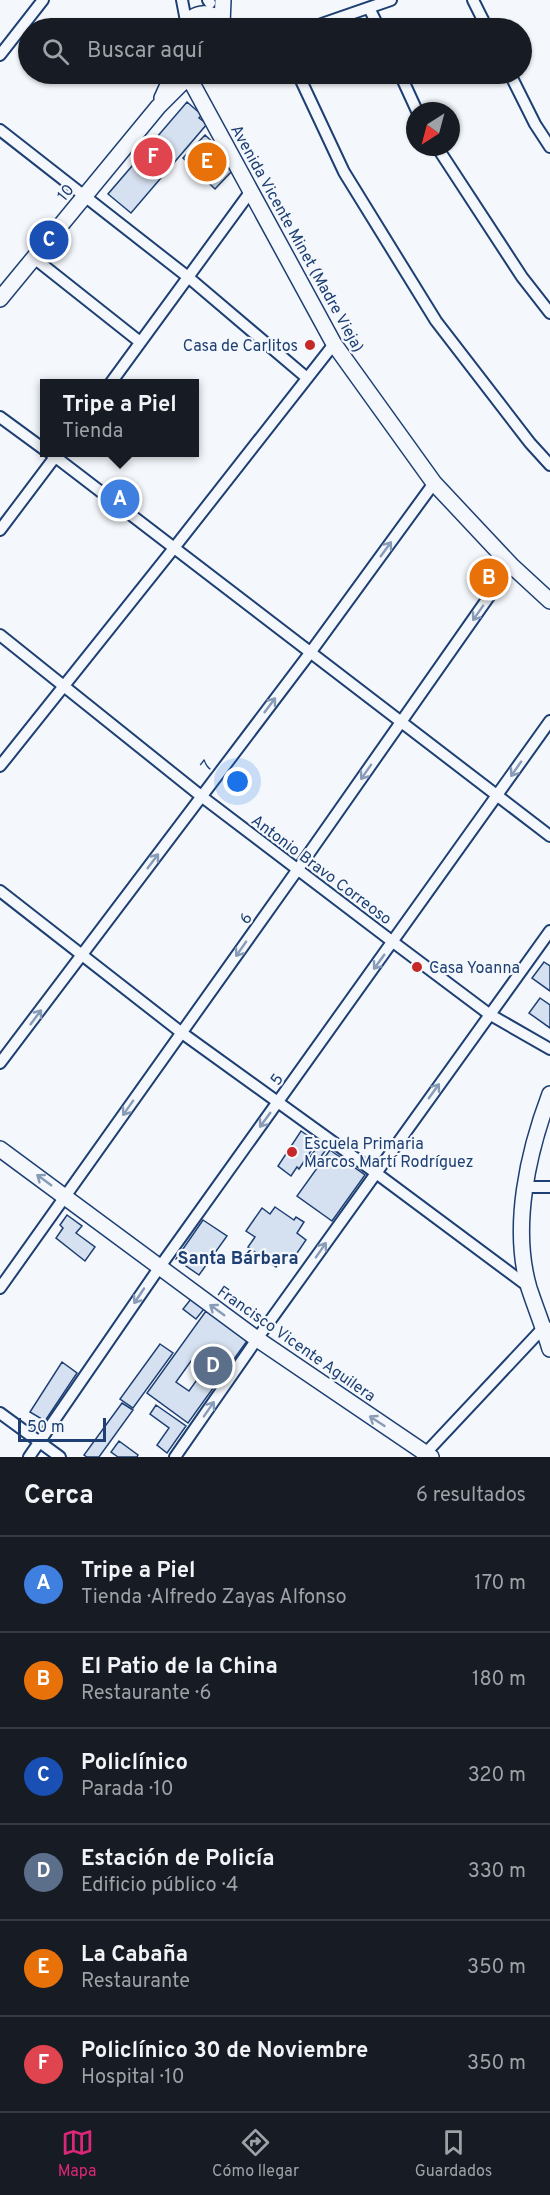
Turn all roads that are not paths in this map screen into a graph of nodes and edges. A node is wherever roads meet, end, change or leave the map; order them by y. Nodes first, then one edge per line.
1 (43, 0) edge
2 (182, 0) edge
3 (391, 0) edge
4 (473, 0) edge
5 (212, 3) edge
6 (369, 8) junction
7 (29, 18) edge
8 (184, 18) edge
9 (191, 18) edge
10 (216, 18) edge
11 (340, 18) edge
12 (374, 18) edge
13 (482, 18) edge
14 (18, 32) edge
15 (0, 55) edge
16 (177, 84) edge
17 (191, 84) edge
18 (303, 84) edge
19 (405, 84) edge
20 (515, 84) edge
21 (413, 102) edge
22 (0, 130) edge
23 (550, 147) edge
24 (443, 156) edge
25 (251, 191) junction
26 (83, 197) junction
27 (34, 258) junction
28 (188, 278) junction
29 (0, 299) edge
30 (550, 313) edge
31 (140, 342) junction
32 (334, 344) junction
33 (307, 378) junction
34 (114, 379) edge
35 (0, 417) edge
36 (40, 446) edge
37 (52, 457) edge
38 (58, 457) edge
39 (550, 465) edge
40 (434, 483) junction
41 (0, 530) edge
42 (174, 548) junction
43 (511, 565) junction
44 (550, 601) edge
45 (0, 634) edge
46 (310, 653) junction
47 (64, 687) junction
48 (550, 721) edge
49 (400, 723) junction
50 (0, 766) edge
51 (201, 796) junction
52 (497, 796) junction
53 (550, 836) edge
54 (298, 869) junction
55 (0, 891) edge
56 (550, 931) edge
57 (393, 942) junction
58 (82, 956) junction
59 (489, 1014) junction
60 (182, 1033) junction
61 (550, 1049) edge
62 (0, 1063) edge
63 (550, 1094) edge
64 (277, 1103) junction
65 (0, 1149) edge
66 (376, 1173) junction
67 (525, 1187) junction
68 (550, 1187) edge
69 (65, 1196) junction
70 (159, 1268) junction
71 (529, 1287) junction
72 (0, 1288) edge
73 (547, 1327) edge
74 (257, 1339) junction
75 (550, 1349) edge
76 (0, 1413) edge
77 (40, 1442) junction
78 (426, 1456) edge
79 (28, 1457) edge
80 (60, 1457) edge
81 (175, 1457) edge

1 - 7 street
2 - 8 street
3 - 6 street
4 - 13 street
5 - 9 main road
5 - 10 main road
6 - 11 street
6 - 12 street
14 - 15 street
16 - 26 main road, 10
17 - 25 main road, Avenida Vicente Minet (Madre Vieja)
18 - 39 street
19 - 21 street
20 - 23 street
22 - 26 street
24 - 30 street
25 - 28 street
25 - 32 main road, Avenida Vicente Minet (Madre Vieja)
26 - 27 main road, 10
26 - 28 street
27 - 29 main road, 10
27 - 31 street
28 - 31 street
28 - 33 street
31 - 34 street
32 - 33 street
32 - 40 main road, Avenida Vicente Minet (Madre Vieja)
33 - 42 street
35 - 36 street
37 - 41 street
38 - 42 street
40 - 43 main road, Avenida Vicente Minet (Madre Vieja)
46 -> 40 street, 7
42 - 46 street
42 - 47 street
43 - 44 main road, Avenida Vicente Minet (Madre Vieja)
43 -> 49 street, 6
45 - 47 street, Antonio Bravo Correoso
46 - 49 street
51 -> 46 street, 7
47 - 50 street
47 - 51 street, Antonio Bravo Correoso
48 -> 52 street, 5
49 - 52 street
49 -> 54 street, 6
51 - 54 street, Antonio Bravo Correoso
58 -> 51 street, 7
52 - 53 street
52 - 57 street, 5
54 - 57 street, Antonio Bravo Correoso
54 -> 60 street, 6
55 - 58 street
56 - 59 street
57 - 59 street, Antonio Bravo Correoso
57 -> 64 street, 5
58 - 60 street
62 -> 58 street, 7
59 - 61 street, Antonio Bravo Correoso
66 -> 59 street
60 - 64 street
60 -> 69 street, 6
63 - 67 main road
64 - 66 street
64 -> 70 street, 5
69 -> 65 main road, Francisco Vicente Aguilera
66 - 71 street
74 -> 66 street
67 - 68 street
67 - 71 main road
69 - 70 main road, Francisco Vicente Aguilera
69 - 72 street, 6
74 -> 70 main road, Francisco Vicente Aguilera
70 -> 77 street, 5
71 - 73 main road
73 - 75 main road
73 - 78 street
78 -> 74 main road, Francisco Vicente Aguilera
81 -> 74 street
76 - 77 street
77 - 79 street, 5
77 - 80 street

